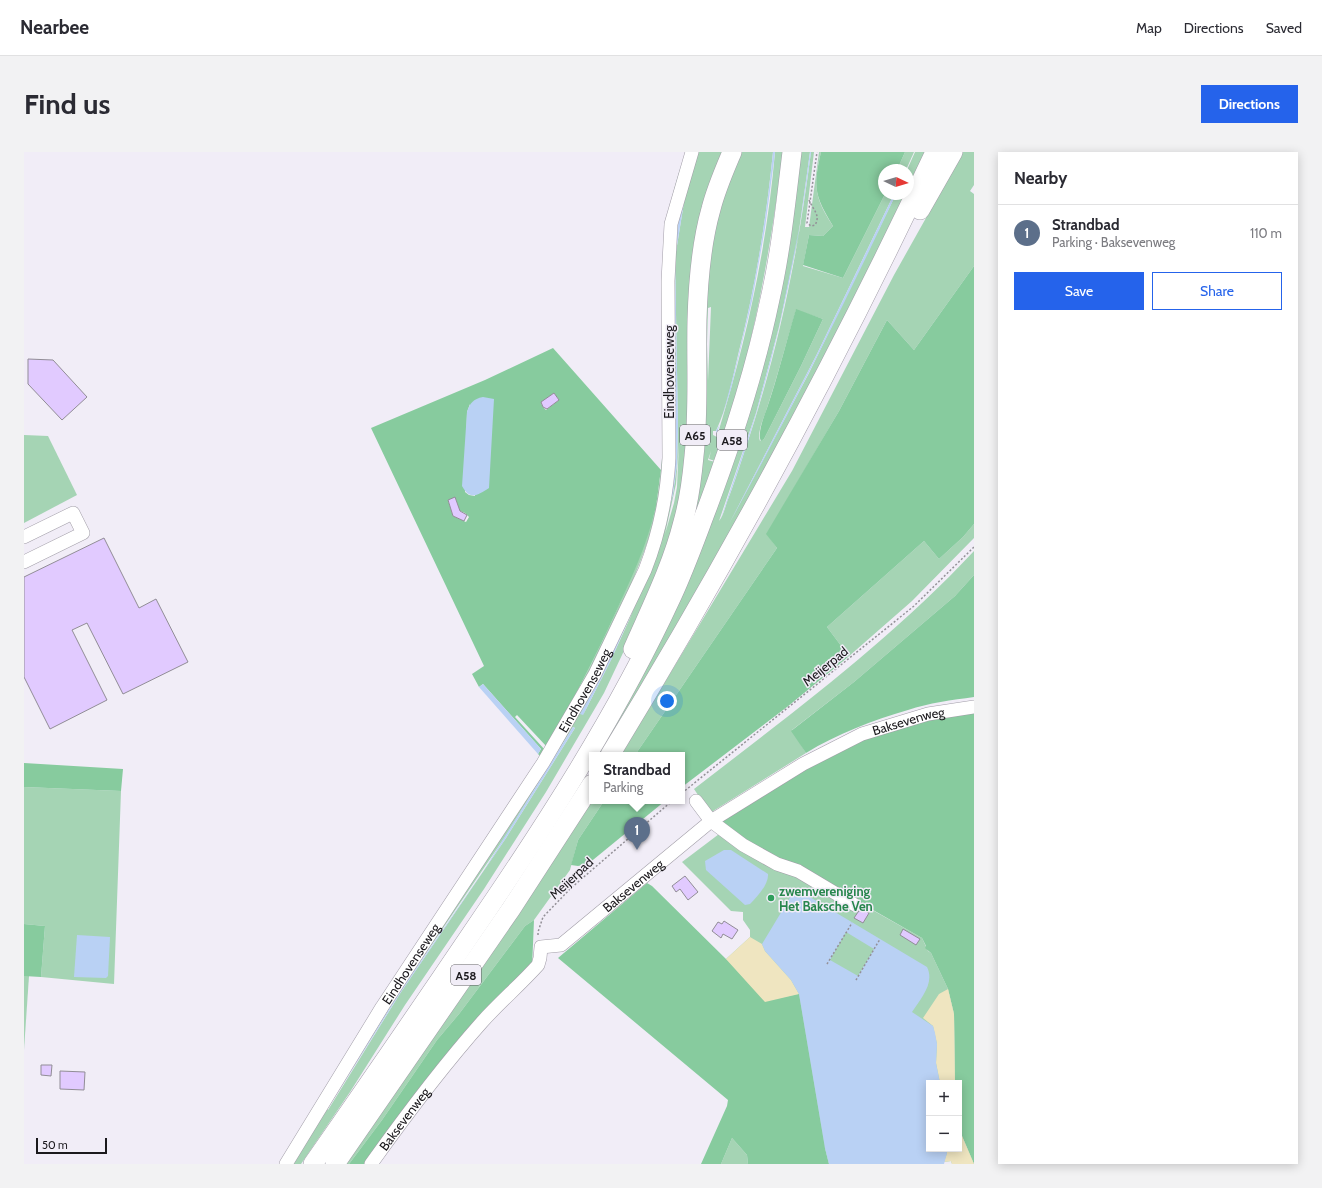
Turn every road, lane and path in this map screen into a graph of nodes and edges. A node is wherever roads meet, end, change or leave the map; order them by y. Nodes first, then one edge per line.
1 (692, 152) edge
2 (732, 152) edge
3 (792, 152) edge
4 (816, 152) edge
5 (935, 152) edge
6 (953, 152) edge
7 (809, 200) junction
8 (879, 268) junction
9 (24, 537) edge
10 (974, 547) edge
11 (24, 562) edge
12 (974, 707) edge
13 (613, 709) junction
14 (589, 752) edge
15 (612, 752) edge
16 (589, 753) edge
17 (589, 789) edge
18 (685, 791) edge
19 (696, 801) dead end
20 (669, 804) edge
21 (711, 821) junction
22 (855, 905) dead end
23 (852, 923) dead end
24 (880, 939) dead end
25 (541, 947) junction
26 (827, 964) dead end
27 (856, 980) dead end
28 (286, 1164) edge
29 (313, 1164) edge
30 (335, 1164) edge
31 (371, 1164) edge

1 - 28 street, Eindhovenseweg
2 - 13 highway, A65
3 - 13 highway, A58
4 - 7 path
5 - 8 highway
6 - 8 highway
7 - 7 path
8 - 15 highway
9 - 11 street
10 - 18 path, Meijerpad
12 - 21 street, Baksevenweg
13 - 14 highway, A58
16 - 29 highway, A58
17 - 30 highway, A58
19 - 21 street
20 - 25 path, Meijerpad
21 - 22 street
21 - 25 street, Baksevenweg
23 - 26 path
24 - 27 path
25 - 31 street, Baksevenweg

